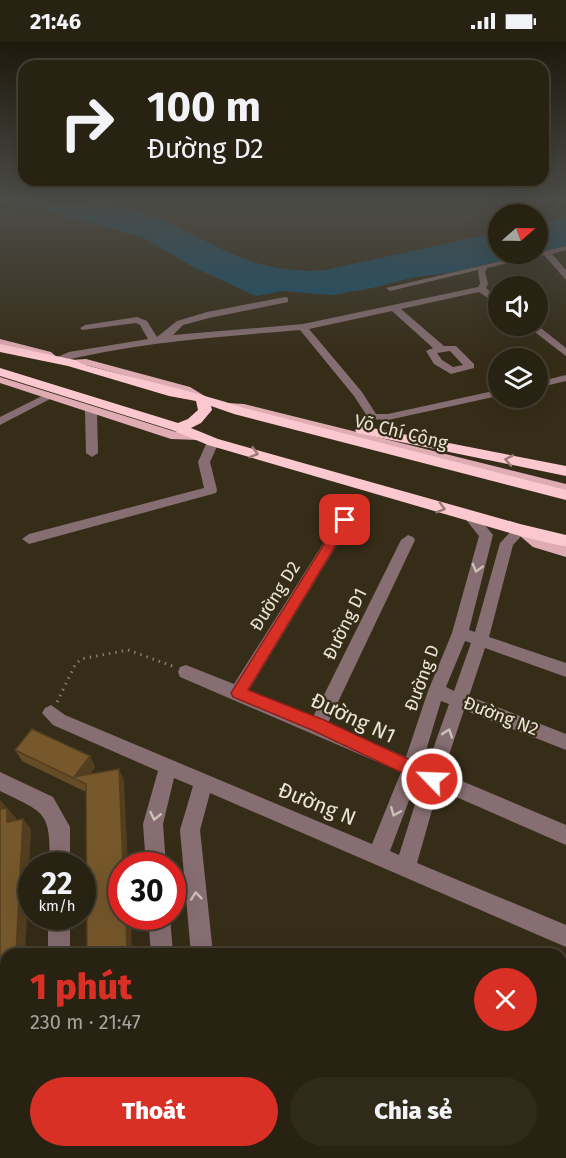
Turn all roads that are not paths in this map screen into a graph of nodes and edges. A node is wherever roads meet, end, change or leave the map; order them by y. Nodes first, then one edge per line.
1 (548, 254) edge
2 (493, 264) edge
3 (484, 266) junction
4 (566, 276) edge
5 (390, 288) dead end
6 (481, 289) junction
7 (488, 294) edge
8 (285, 300) dead end
9 (395, 309) junction
10 (303, 327) junction
11 (85, 328) dead end
12 (545, 336) edge
13 (159, 340) junction
14 (0, 342) edge
15 (0, 348) edge
16 (441, 349) dead end
17 (566, 353) edge
18 (55, 360) junction
19 (0, 372) edge
20 (0, 380) edge
21 (564, 380) edge
22 (548, 383) edge
23 (53, 393) junction
24 (488, 395) edge
25 (202, 398) junction
26 (226, 406) junction
27 (95, 407) junction
28 (0, 422) edge
29 (177, 427) junction
30 (205, 439) junction
31 (92, 453) dead end
32 (566, 471) edge
33 (566, 488) edge
34 (566, 495) edge
35 (470, 516) junction
36 (345, 520) dead end
37 (520, 530) junction
38 (29, 539) dead end
39 (408, 540) dead end
40 (566, 541) edge
41 (566, 552) edge
42 (460, 633) junction
43 (480, 640) junction
44 (566, 670) edge
45 (186, 672) road end
46 (436, 691) junction
47 (238, 693) junction
48 (460, 700) junction
49 (51, 714) road end
50 (318, 725) junction
51 (566, 742) edge
52 (168, 767) junction
53 (411, 770) junction
54 (432, 779) junction
55 (0, 781) edge
56 (203, 783) junction
57 (566, 835) edge
58 (60, 852) edge
59 (155, 852) edge
60 (378, 855) junction
61 (405, 868) junction
62 (59, 930) edge
63 (160, 930) edge
64 (566, 936) edge
65 (59, 948) edge
66 (162, 948) edge
67 (201, 948) edge

1 - 4 street
2 - 3 street
3 - 5 street
3 - 6 street
6 - 7 street
6 - 9 street
8 - 13 street
9 - 10 street
9 - 16 street
10 - 13 street
10 - 24 street
11 - 13 street
12 - 17 street
13 - 18 street
14 - 18 main road, Võ Chí Công
15 - 18 highway, Võ Chí Công
18 - 25 highway, Võ Chí Công
19 - 23 highway
20 - 23 main road
21 - 22 street
23 - 27 highway
23 - 28 street
25 - 26 highway, Võ Chí Công
25 - 29 highway
32 -> 25 highway
26 - 30 highway
26 - 33 main road, Võ Chí Công
26 - 34 highway, Võ Chí Công
27 - 29 highway
27 - 30 main road
27 - 31 street
29 - 30 highway
30 -> 35 highway
30 - 38 street
35 - 37 highway
35 -> 42 street, Đường D
36 - 47 street, Đường D2
37 - 40 highway
37 - 41 main road
37 - 43 street
39 - 50 street, Đường D1
42 - 43 street
42 - 46 street, Đường D
43 - 44 street
43 - 48 street
45 - 47 street, Đường N1
46 - 48 street, Đường N2
46 - 53 street, Đường D
47 - 50 street, Đường N1
48 - 51 street, Đường N2
54 -> 48 street
49 - 52 street, Đường N
50 - 53 street, Đường N1
52 - 56 street, Đường N
52 -> 59 street
53 - 54 street, Đường N1
53 -> 60 street, Đường D
54 - 57 street, Đường N1
54 - 61 street
55 - 58 street
56 - 60 street, Đường N
67 -> 56 street
60 - 61 street, Đường N
61 - 64 street, Đường N
62 - 65 street
63 - 66 street

